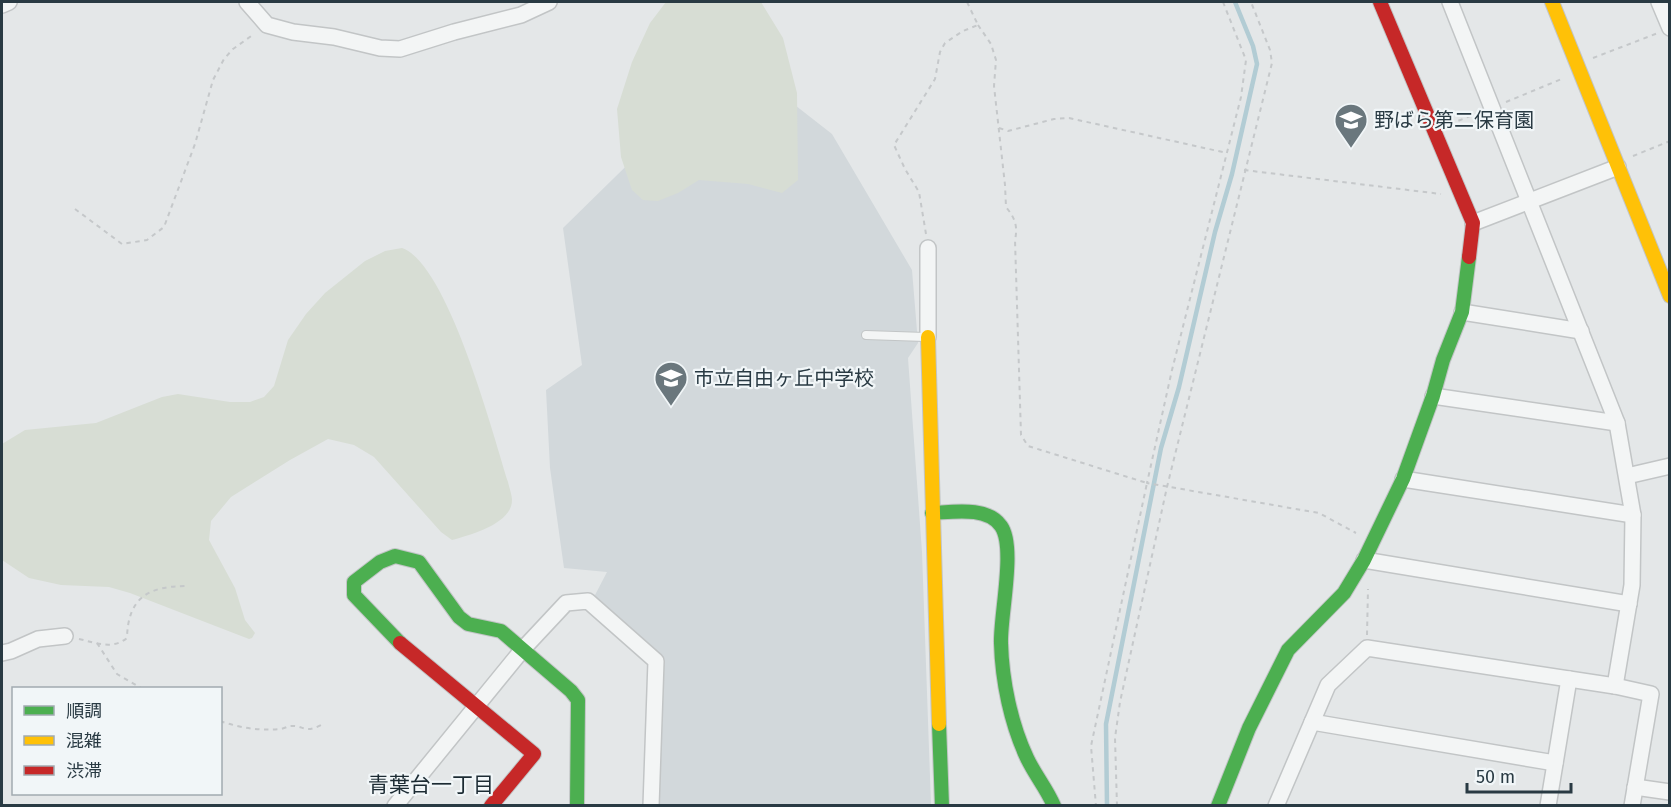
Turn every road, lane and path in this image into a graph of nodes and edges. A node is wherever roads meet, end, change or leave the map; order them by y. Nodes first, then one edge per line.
1 (9, 2) edge
2 (247, 2) edge
3 (549, 2) edge
4 (967, 2) edge
5 (1223, 2) edge
6 (1251, 2) edge
7 (1380, 2) edge
8 (1450, 2) edge
9 (1552, 2) edge
10 (1659, 2) edge
11 (2, 5) edge
12 (267, 25) junction
13 (978, 25) junction
14 (1664, 30) edge
15 (1579, 67) junction
16 (1492, 108) junction
17 (1443, 126) dead end
18 (999, 128) junction
19 (1670, 141) edge
20 (1227, 153) junction
21 (1617, 165) junction
22 (1244, 170) junction
23 (1462, 193) junction
24 (1529, 202) junction
25 (75, 209) dead end
26 (1473, 223) junction
27 (928, 248) joint
28 (1662, 257) edge
29 (1670, 296) edge
30 (1462, 312) junction
31 (1581, 331) junction
32 (866, 335) dead end
33 (928, 337) junction
34 (1433, 396) junction
35 (1617, 423) junction
36 (1670, 466) edge
37 (1627, 476) junction
38 (1403, 479) junction
39 (1147, 483) junction
40 (1167, 487) junction
41 (932, 513) junction
42 (1633, 515) junction
43 (1373, 542) junction
44 (1364, 560) junction
45 (187, 586) dead end
46 (1629, 604) junction
47 (65, 636) joint
48 (97, 643) junction
49 (1367, 648) junction
50 (523, 649) junction
51 (2, 653) edge
52 (1569, 679) junction
53 (1615, 686) junction
54 (139, 687) edge
55 (476, 706) junction
56 (1312, 722) junction
57 (222, 723) edge
58 (321, 725) dead end
59 (1555, 763) junction
60 (1635, 786) junction
61 (1670, 792) edge
62 (1277, 804) edge
63 (395, 806) edge
64 (491, 806) edge
65 (577, 806) edge
66 (651, 806) edge
67 (942, 806) edge
68 (1054, 806) edge
69 (1096, 806) edge
70 (1117, 806) edge
71 (1218, 806) edge
72 (1293, 806) edge
73 (1548, 806) edge
74 (1632, 806) edge

1 - 11 street
2 - 12 street
3 - 12 street
4 - 13 path
5 - 20 path
6 - 22 path
7 - 23 street
8 - 16 street
9 - 15 street
10 - 14 street
12 - 25 path
13 - 18 path
13 - 27 path
14 - 15 path
15 - 16 path
15 - 21 street
16 - 17 path
16 - 24 street
18 - 20 path
18 - 39 path
19 - 21 path
20 - 39 path
21 - 24 street
21 - 28 street
22 - 23 path
22 - 40 path
23 - 26 street
24 - 26 street
24 - 31 street
26 - 30 street
27 - 33 street
28 - 29 street
30 - 31 street
30 - 34 street
31 - 35 street
32 - 33 lane
33 - 41 street
34 - 35 street
34 - 38 street
35 - 37 street
36 - 37 street
37 - 42 street
38 - 42 street
38 - 43 street
39 - 40 path
39 - 69 path
40 - 43 path
40 - 70 path
41 - 67 street
41 - 68 street
42 - 46 street
43 - 44 street
44 - 46 street
44 - 49 path
44 - 71 street
45 - 48 path
46 - 53 street
47 - 48 path
47 - 51 street
48 - 54 path
49 - 52 street
49 - 56 street
50 - 55 street
50 - 55 street
50 - 65 street
50 - 66 street
52 - 53 street
52 - 59 street
53 - 60 street
55 - 63 street
55 - 64 street
56 - 59 street
56 - 62 street
57 - 58 path
59 - 73 street
60 - 61 street
60 - 74 street
62 - 72 street

